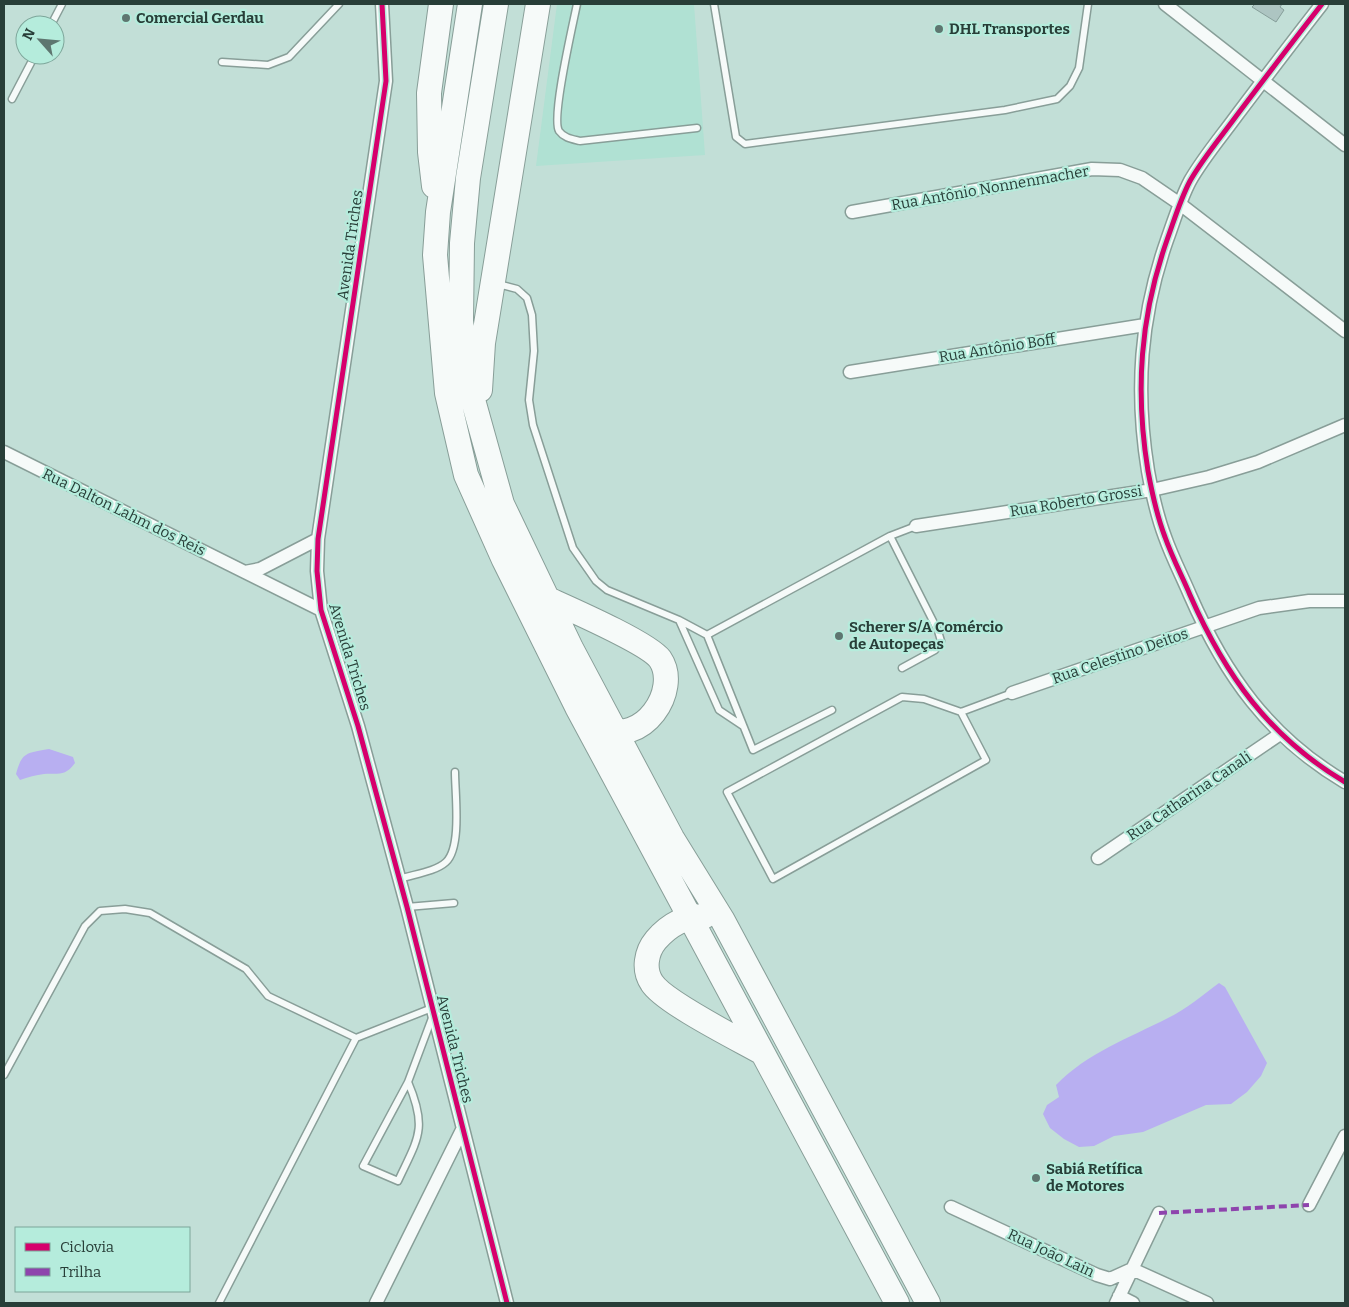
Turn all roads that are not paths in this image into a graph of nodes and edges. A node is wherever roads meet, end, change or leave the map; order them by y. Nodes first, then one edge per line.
1 (339, 4) edge
2 (382, 4) edge
3 (441, 4) edge
4 (470, 4) edge
5 (496, 4) edge
6 (538, 4) edge
7 (577, 4) edge
8 (714, 4) edge
9 (1088, 4) edge
10 (1165, 4) edge
11 (1322, 4) edge
12 (222, 62) dead end
13 (30, 65) edge
14 (1264, 79) junction
15 (12, 99) dead end
16 (697, 128) dead end
17 (1345, 145) edge
18 (1180, 204) junction
19 (438, 212) junction
20 (852, 212) dead end
21 (494, 283) junction
22 (1145, 325) junction
23 (1345, 331) edge
24 (850, 372) dead end
25 (478, 417) junction
26 (1345, 425) edge
27 (4, 452) edge
28 (1152, 490) junction
29 (916, 526) joint
30 (890, 536) junction
31 (318, 539) junction
32 (245, 572) junction
33 (548, 599) junction
34 (1345, 601) edge
35 (321, 610) junction
36 (679, 620) junction
37 (1204, 626) junction
38 (707, 635) junction
39 (902, 668) dead end
40 (1012, 693) joint
41 (577, 707) junction
42 (832, 710) dead end
43 (961, 712) junction
44 (743, 726) junction
45 (616, 732) junction
46 (1280, 734) junction
47 (455, 772) dead end
48 (1345, 782) edge
49 (1098, 858) dead end
50 (399, 879) junction
51 (454, 903) dead end
52 (407, 907) junction
53 (690, 916) junction
54 (722, 919) junction
55 (433, 1011) junction
56 (356, 1038) junction
57 (761, 1052) junction
58 (4, 1076) edge
59 (408, 1082) junction
60 (462, 1130) junction
61 (1345, 1136) edge
62 (1309, 1205) dead end
63 (951, 1207) dead end
64 (1160, 1213) dead end
65 (1132, 1269) junction
66 (1117, 1300) edge
67 (220, 1303) edge
68 (376, 1303) edge
69 (507, 1303) edge
70 (897, 1303) edge
71 (928, 1303) edge
72 (1133, 1303) edge
73 (1207, 1303) edge

1 - 12 lane
2 - 31 street, Avenida Triches
3 - 19 highway
4 - 19 highway
5 - 25 highway
6 - 21 highway
7 - 16 lane
8 - 9 lane
10 - 14 street
11 - 14 street
13 - 15 lane
14 - 17 street
14 - 18 street
18 - 20 street, Rua Antônio Nonnenmacher
18 - 22 street
18 - 23 street, Rua Antônio Nonnenmacher
19 - 41 highway
21 - 25 highway
21 - 36 lane
22 - 24 street, Rua Antônio Boff
22 - 28 street
25 - 33 highway
26 - 28 street, Rua Roberto Grossi
27 - 32 street, Rua Dalton Lahm dos Reis
28 - 29 street, Rua Roberto Grossi
28 - 37 street
29 - 30 lane
30 - 38 lane
30 - 39 lane
31 - 32 street
31 - 35 street, Avenida Triches
32 - 35 street, Rua Dalton Lahm dos Reis
33 - 45 highway
33 - 45 highway
34 - 37 street, Rua Celestino Deitos
35 - 50 street, Avenida Triches
36 - 38 lane
36 - 44 lane
37 - 40 street, Rua Celestino Deitos
37 - 46 street
38 - 44 lane
40 - 43 lane
41 - 45 highway
41 - 53 highway
42 - 44 lane
43 - 43 lane
45 - 54 highway
46 - 48 street
46 - 49 street, Rua Catharina Canali
47 - 50 lane
50 - 52 street, Avenida Triches
51 - 52 lane
52 - 55 street, Avenida Triches
53 - 54 highway
53 - 57 highway
53 - 57 highway
54 - 71 highway
55 - 56 lane
55 - 59 lane
55 - 60 street, Avenida Triches
56 - 58 lane
56 - 67 lane
57 - 70 highway
59 - 59 lane
60 - 68 street
60 - 69 street, Avenida Triches
61 - 62 street
63 - 65 street, Rua João Lain
64 - 65 street
65 - 66 street
65 - 73 street
66 - 72 street

